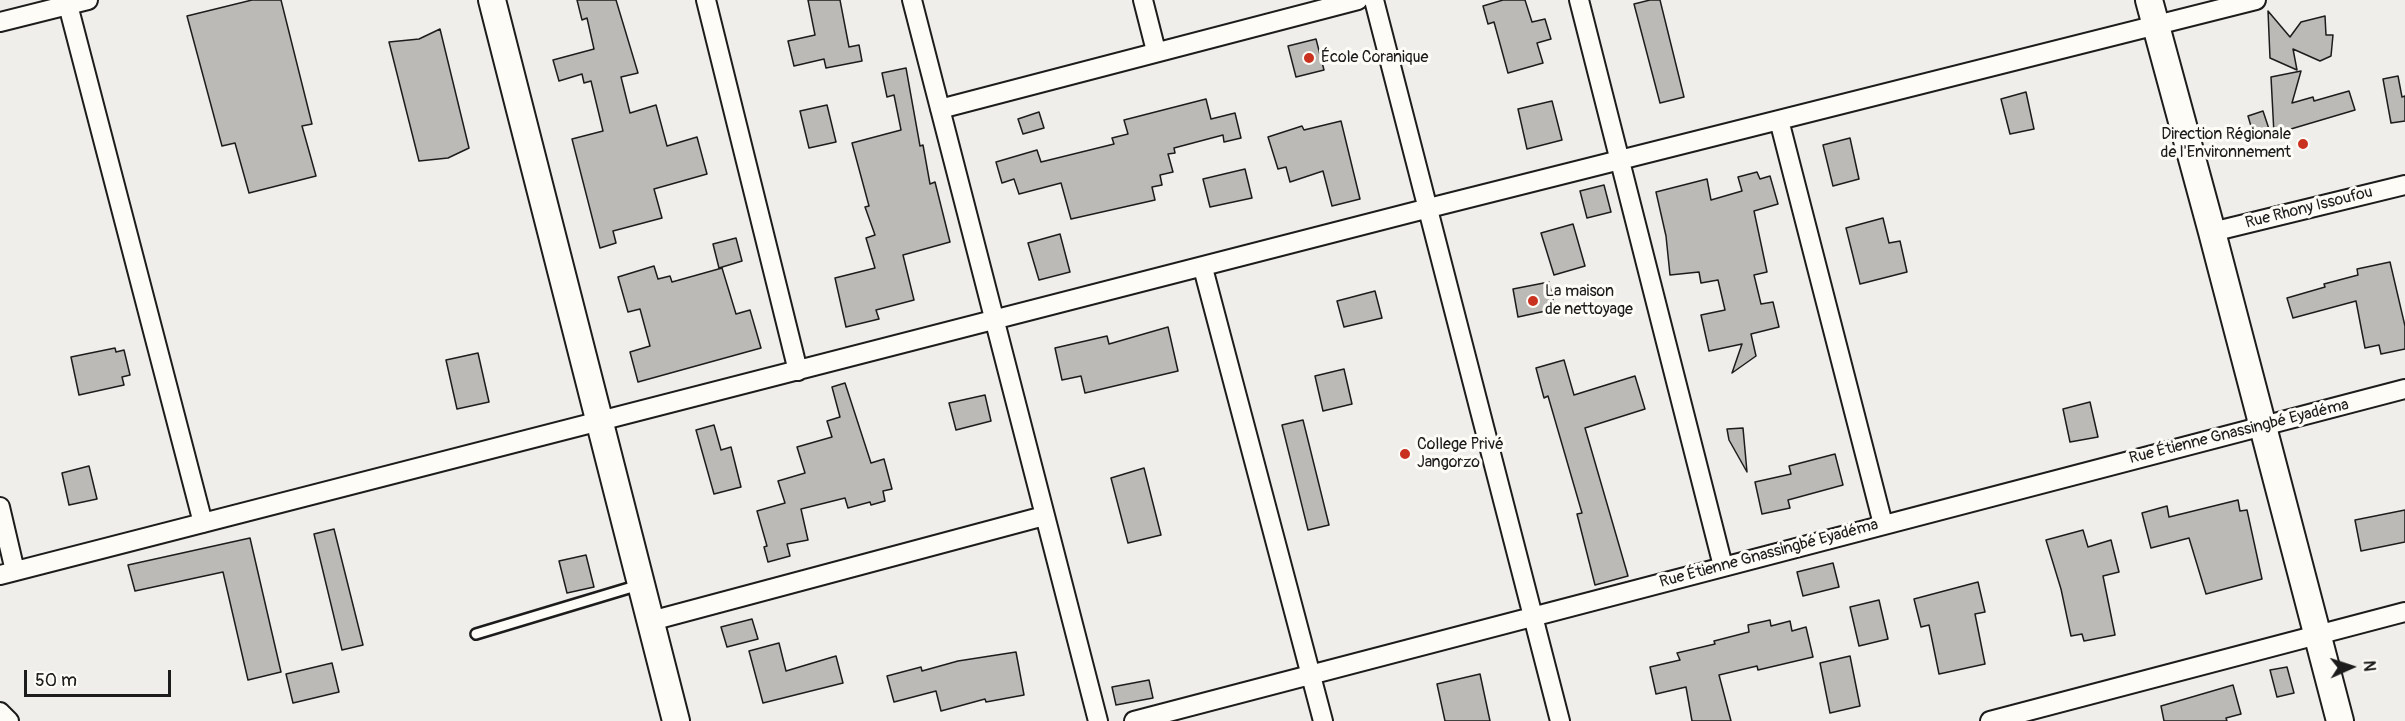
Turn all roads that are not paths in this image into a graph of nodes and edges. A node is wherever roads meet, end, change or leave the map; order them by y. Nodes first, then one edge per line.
1 (88, 0) edge
2 (492, 0) edge
3 (706, 0) edge
4 (912, 0) edge
5 (1143, 0) edge
6 (1358, 0) edge
7 (1374, 0) edge
8 (1579, 0) edge
9 (2149, 0) edge
10 (2256, 0) edge
11 (68, 5) junction
12 (0, 22) edge
13 (2155, 26) junction
14 (1156, 51) junction
15 (940, 109) junction
16 (1779, 120) junction
17 (1618, 161) junction
18 (2405, 185) edge
19 (1429, 208) junction
20 (2212, 232) junction
21 (1203, 268) junction
22 (994, 321) junction
23 (798, 371) junction
24 (2405, 389) edge
25 (600, 420) junction
26 (2262, 426) junction
27 (0, 507) edge
28 (1044, 516) junction
29 (203, 524) junction
30 (1883, 524) junction
31 (1723, 566) junction
32 (8, 573) edge
33 (642, 585) junction
34 (2405, 612) edge
35 (1532, 618) junction
36 (651, 621) junction
37 (476, 634) dead end
38 (2317, 634) junction
39 (1311, 675) junction
40 (0, 712) edge
41 (9, 721) edge
42 (676, 721) edge
43 (1098, 721) edge
44 (1134, 721) edge
45 (1323, 721) edge
46 (1560, 721) edge
47 (1990, 721) edge
48 (2340, 721) edge

1 - 11 street
2 - 25 street
3 - 23 street
4 - 15 street
5 - 14 street
6 - 14 street
7 - 19 street
8 - 17 street
9 - 13 street
10 - 13 street
11 - 12 street
11 - 29 street
13 - 16 street
13 - 20 street
14 - 15 street
15 - 22 street
16 - 17 street
16 - 30 street
17 - 19 street
17 - 31 street
18 - 20 street, Rue Rhony Issoufou
19 - 21 street
19 - 35 street
20 - 26 street
21 - 22 street
21 - 39 street
22 - 23 street
22 - 28 street
23 - 25 street
24 - 26 street, Rue Étienne Gnassingbé Eyadéma
25 - 29 street
25 - 33 street
26 - 30 street, Rue Étienne Gnassingbé Eyadéma
26 - 38 street
27 - 32 street
28 - 36 street
28 - 43 street
29 - 32 street
30 - 31 street, Rue Étienne Gnassingbé Eyadéma
31 - 35 street, Rue Étienne Gnassingbé Eyadéma
33 - 36 street
33 - 37 lane
34 - 38 street
35 - 39 street, Rue Étienne Gnassingbé Eyadéma
35 - 46 street
36 - 42 street
38 - 47 street
38 - 48 street
39 - 44 street, Rue Étienne Gnassingbé Eyadéma
39 - 45 street
40 - 41 street

